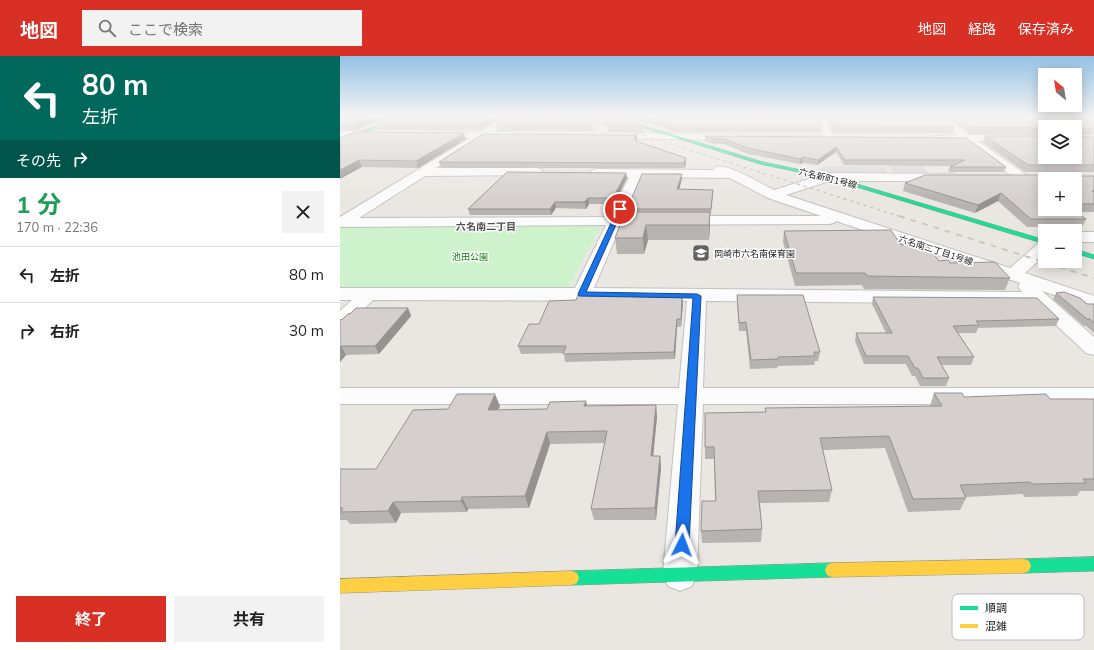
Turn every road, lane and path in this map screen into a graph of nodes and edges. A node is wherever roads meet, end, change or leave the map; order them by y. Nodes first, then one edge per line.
1 (466, 145) edge
2 (647, 145) edge
3 (702, 145) edge
4 (975, 145) edge
5 (651, 146) edge
6 (702, 164) dead end
7 (422, 172) junction
8 (550, 172) edge
9 (582, 173) edge
10 (637, 173) junction
11 (732, 174) junction
12 (828, 177) junction
13 (967, 177) edge
14 (998, 177) edge
15 (1021, 177) junction
16 (1035, 177) edge
17 (773, 195) junction
18 (846, 220) junction
19 (614, 221) junction
20 (341, 222) edge
21 (1082, 237) edge
22 (1094, 237) edge
23 (1038, 240) edge
24 (1038, 253) edge
25 (1082, 253) edge
26 (1094, 257) edge
27 (1014, 276) junction
28 (340, 294) edge
29 (368, 294) junction
30 (582, 294) junction
31 (697, 296) junction
32 (1038, 298) junction
33 (1094, 302) edge
34 (340, 322) edge
35 (1094, 348) edge
36 (340, 396) edge
37 (691, 396) junction
38 (1094, 396) edge
39 (1094, 564) edge
40 (680, 574) junction
41 (340, 586) edge

1 - 7 street
2 - 5 street
3 - 12 street, 六名新町1号線
4 - 15 street
6 - 11 street
7 - 8 street
7 - 20 street
9 - 10 street
10 - 11 street
10 - 19 street
11 - 17 street
12 - 13 street
12 - 17 street
12 - 23 street, 六名新町1号線
14 - 15 street
15 - 16 street
17 - 18 street, 六名南二丁目1号線
18 - 19 street
18 - 27 street, 六名南二丁目1号線
19 - 20 street
19 - 30 street
21 - 22 street
24 - 27 street
25 - 26 street
27 - 32 street
27 - 33 street, 六名南二丁目1号線
28 - 29 street
29 - 30 street
29 - 34 street
30 - 31 street
31 - 32 street
31 - 37 street
32 - 35 street
36 - 37 street
37 - 38 street
37 - 40 street
39 - 40 street
40 - 41 street

